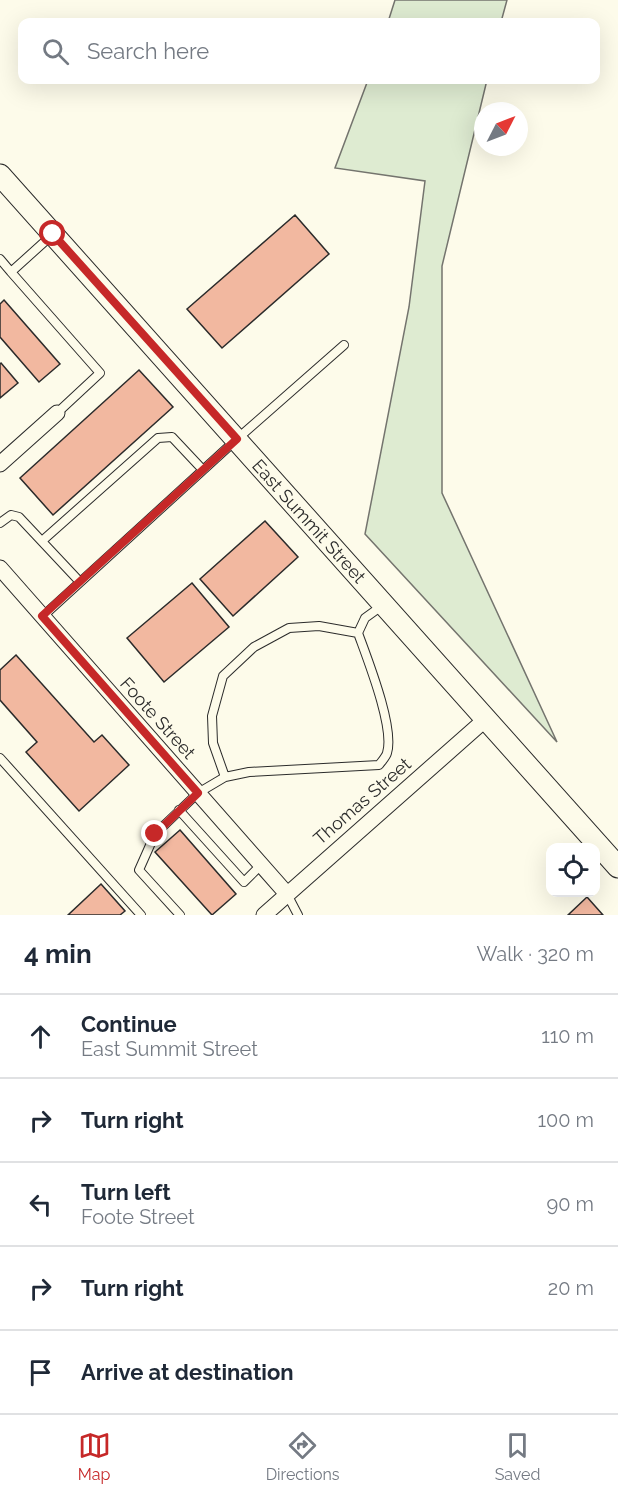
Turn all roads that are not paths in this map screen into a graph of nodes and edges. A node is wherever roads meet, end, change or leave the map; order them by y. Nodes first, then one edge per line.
1 (0, 175) edge
2 (53, 234) junction
3 (0, 259) edge
4 (11, 272) junction
5 (344, 345) dead end
6 (57, 413) joint
7 (237, 439) junction
8 (0, 464) edge
9 (203, 470) junction
10 (0, 523) edge
11 (42, 541) junction
12 (0, 568) edge
13 (80, 582) junction
14 (384, 604) junction
15 (42, 616) junction
16 (358, 633) junction
17 (487, 718) junction
18 (0, 758) edge
19 (225, 777) junction
20 (198, 793) junction
21 (179, 810) junction
22 (261, 865) junction
23 (618, 867) edge
24 (287, 894) junction
25 (141, 915) edge
26 (180, 915) edge
27 (264, 915) edge
28 (298, 915) edge

1 - 2 street, East Summit Street
2 - 4 lane
2 - 7 street, East Summit Street
3 - 4 lane
4 - 6 lane
5 - 7 lane
6 - 8 street
7 - 9 lane
7 - 14 street, East Summit Street
9 - 11 lane
9 - 13 lane
10 - 11 lane
11 - 13 lane
12 - 15 street, Foote Street
13 - 15 lane
14 - 16 lane
14 - 17 street, East Summit Street
15 - 20 street, Foote Street
16 - 19 lane
16 - 19 lane
17 - 23 street, East Summit Street
17 - 24 street, Thomas Street
18 - 25 lane
19 - 20 lane
20 - 21 lane
20 - 22 street, Foote Street
21 - 22 lane
21 - 26 lane
22 - 24 street, Foote Street
24 - 27 street, Thomas Street
24 - 28 lane

